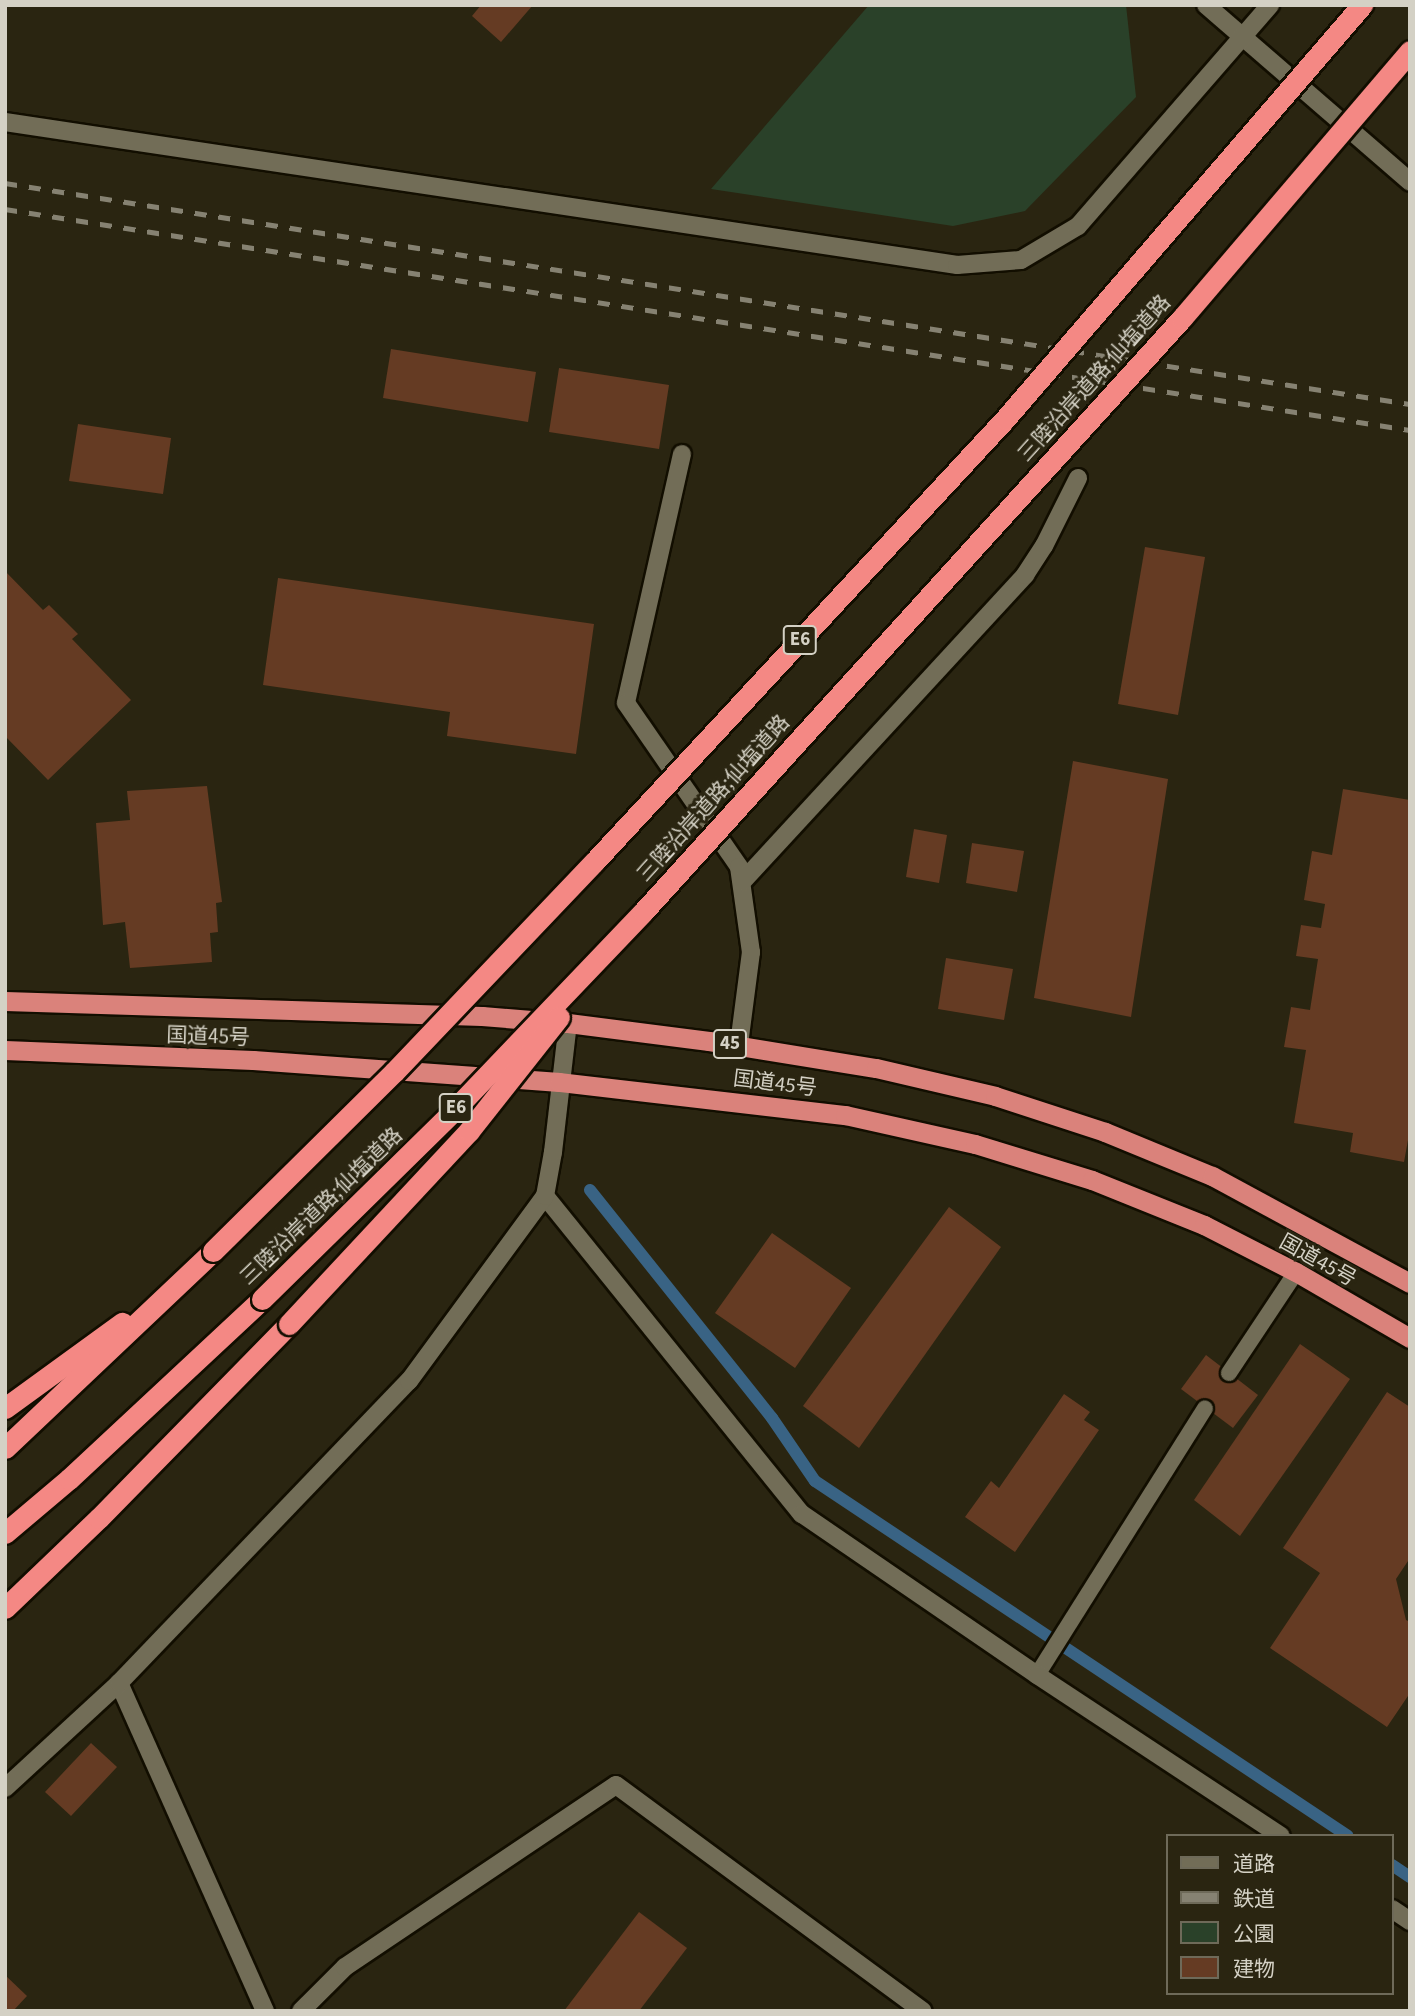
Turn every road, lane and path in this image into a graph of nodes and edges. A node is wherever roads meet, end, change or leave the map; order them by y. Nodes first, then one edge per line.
1 (1206, 5) edge
2 (1270, 5) edge
3 (1362, 5) edge
4 (1242, 37) junction
5 (1410, 51) edge
6 (5, 122) edge
7 (1410, 182) edge
8 (682, 454) dead end
9 (1078, 478) dead end
10 (742, 882) junction
11 (643, 912) junction
12 (5, 1001) edge
13 (568, 1023) junction
14 (739, 1045) junction
15 (5, 1050) edge
16 (559, 1082) junction
17 (545, 1196) junction
18 (191, 1272) junction
19 (1296, 1272) junction
20 (1410, 1283) edge
21 (1410, 1338) edge
22 (1229, 1373) dead end
23 (5, 1408) edge
24 (1205, 1408) dead end
25 (5, 1448) edge
26 (5, 1533) edge
27 (5, 1608) edge
28 (1040, 1671) junction
29 (119, 1683) junction
30 (5, 1788) edge
31 (1278, 1834) edge
32 (1394, 1910) edge
33 (1410, 1921) edge
34 (265, 2011) edge
35 (301, 2011) edge
36 (923, 2011) edge

1 - 4 street
2 - 4 street
3 - 18 highway, 三陸沿岸道路;仙塩道路 / E6, bridge
4 - 6 street
4 - 7 street
5 - 11 highway, 三陸沿岸道路;仙塩道路 / E6, bridge
8 - 10 street
9 - 10 street
10 - 14 street
11 - 26 highway, 三陸沿岸道路;仙塩道路 / E6, bridge
11 - 27 highway, bridge
12 - 13 highway, 国道45号 / 45
13 - 14 highway, 国道45号 / 45
13 - 16 street
14 - 20 highway, 国道45号 / 45
15 - 16 highway, 国道45号
16 - 17 street
16 - 19 highway, 国道45号
17 - 28 street
17 - 29 street
18 - 23 highway
18 - 25 highway, 三陸沿岸道路;仙塩道路 / E6
19 - 21 highway, 国道45号
19 - 22 lane
24 - 28 lane
28 - 31 street
29 - 30 street
29 - 34 street
32 - 33 street
35 - 36 street

